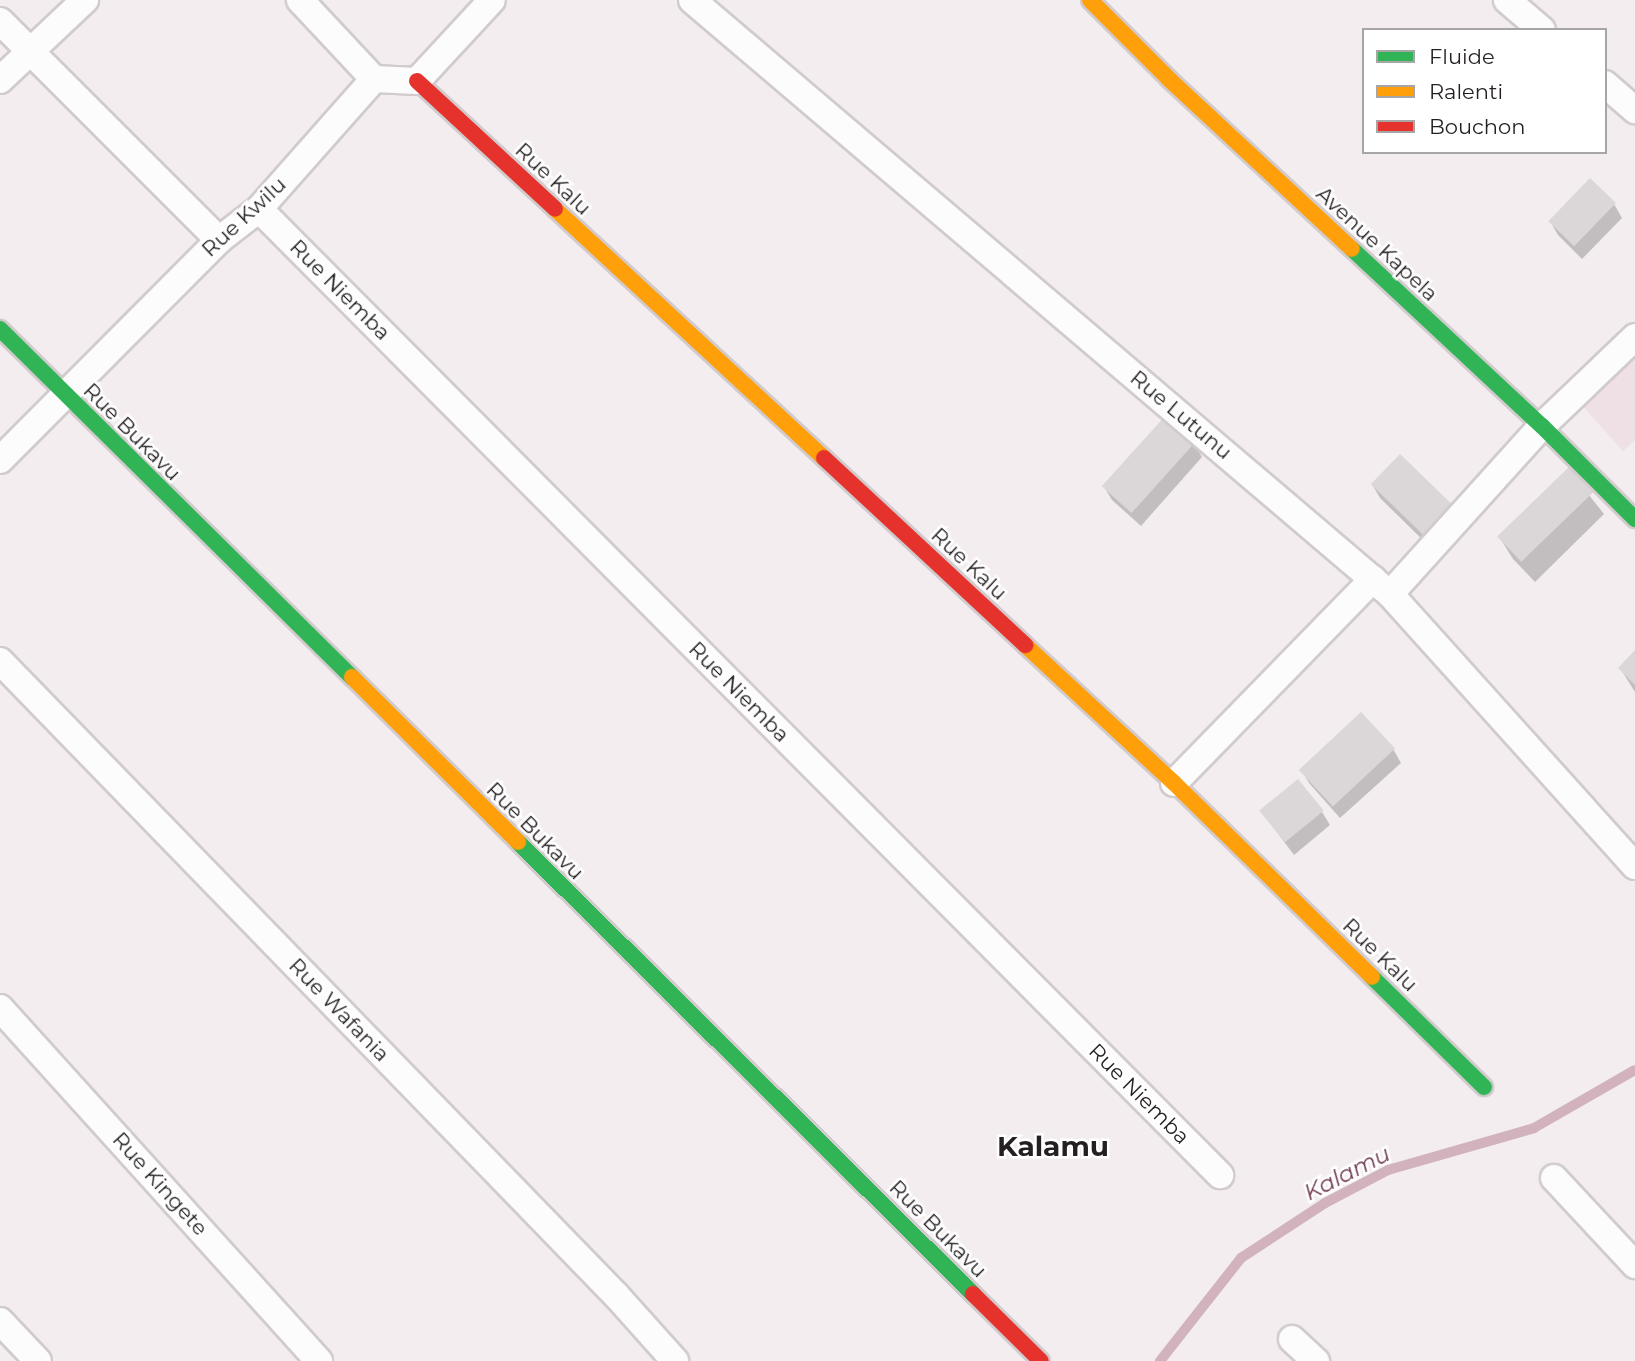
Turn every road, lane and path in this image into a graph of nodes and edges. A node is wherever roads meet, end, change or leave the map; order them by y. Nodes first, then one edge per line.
1 (85, 0) edge
2 (300, 0) edge
3 (492, 0) edge
4 (692, 0) edge
5 (1090, 0) edge
6 (1507, 0) edge
7 (0, 21) edge
8 (1540, 28) edge
9 (28, 52) junction
10 (374, 79) junction
11 (0, 80) edge
12 (417, 81) junction
13 (1607, 86) edge
14 (1635, 110) edge
15 (259, 209) junction
16 (219, 240) junction
17 (0, 329) edge
18 (1635, 338) edge
19 (63, 393) junction
20 (1542, 426) junction
21 (0, 460) edge
22 (1635, 519) edge
23 (1382, 586) junction
24 (0, 661) edge
25 (1174, 783) junction
26 (1635, 866) edge
27 (0, 1008) edge
28 (1484, 1087) dead end
29 (1220, 1175) dead end
30 (1554, 1178) dead end
31 (1635, 1265) edge
32 (0, 1321) edge
33 (1292, 1339) dead end
34 (37, 1361) edge
35 (319, 1361) edge
36 (674, 1361) edge
37 (1041, 1361) edge
38 (1315, 1361) edge

1 - 9 street
2 - 10 street
3 - 12 street
4 - 23 street, Rue Lutunu
5 - 20 street, Avenue Kapela
6 - 8 street
7 - 9 street
9 - 11 street
9 - 16 street
10 - 12 street
10 - 15 street, Rue Kwilu
12 - 25 street, Rue Kalu
13 - 14 street
15 - 16 street, Rue Kwilu
15 - 29 street, Rue Niemba
16 - 19 street, Rue Kwilu
17 - 19 street, Rue Bukavu
18 - 20 street
19 - 21 street, Rue Kwilu
19 - 37 street, Rue Bukavu
20 - 22 street, Avenue Kapela
20 - 23 street
23 - 25 street
23 - 26 street, Rue Lutunu
24 - 36 street, Rue Wafania
25 - 28 street, Rue Kalu
27 - 35 street, Rue Kingete
30 - 31 street
32 - 34 street
33 - 38 street

